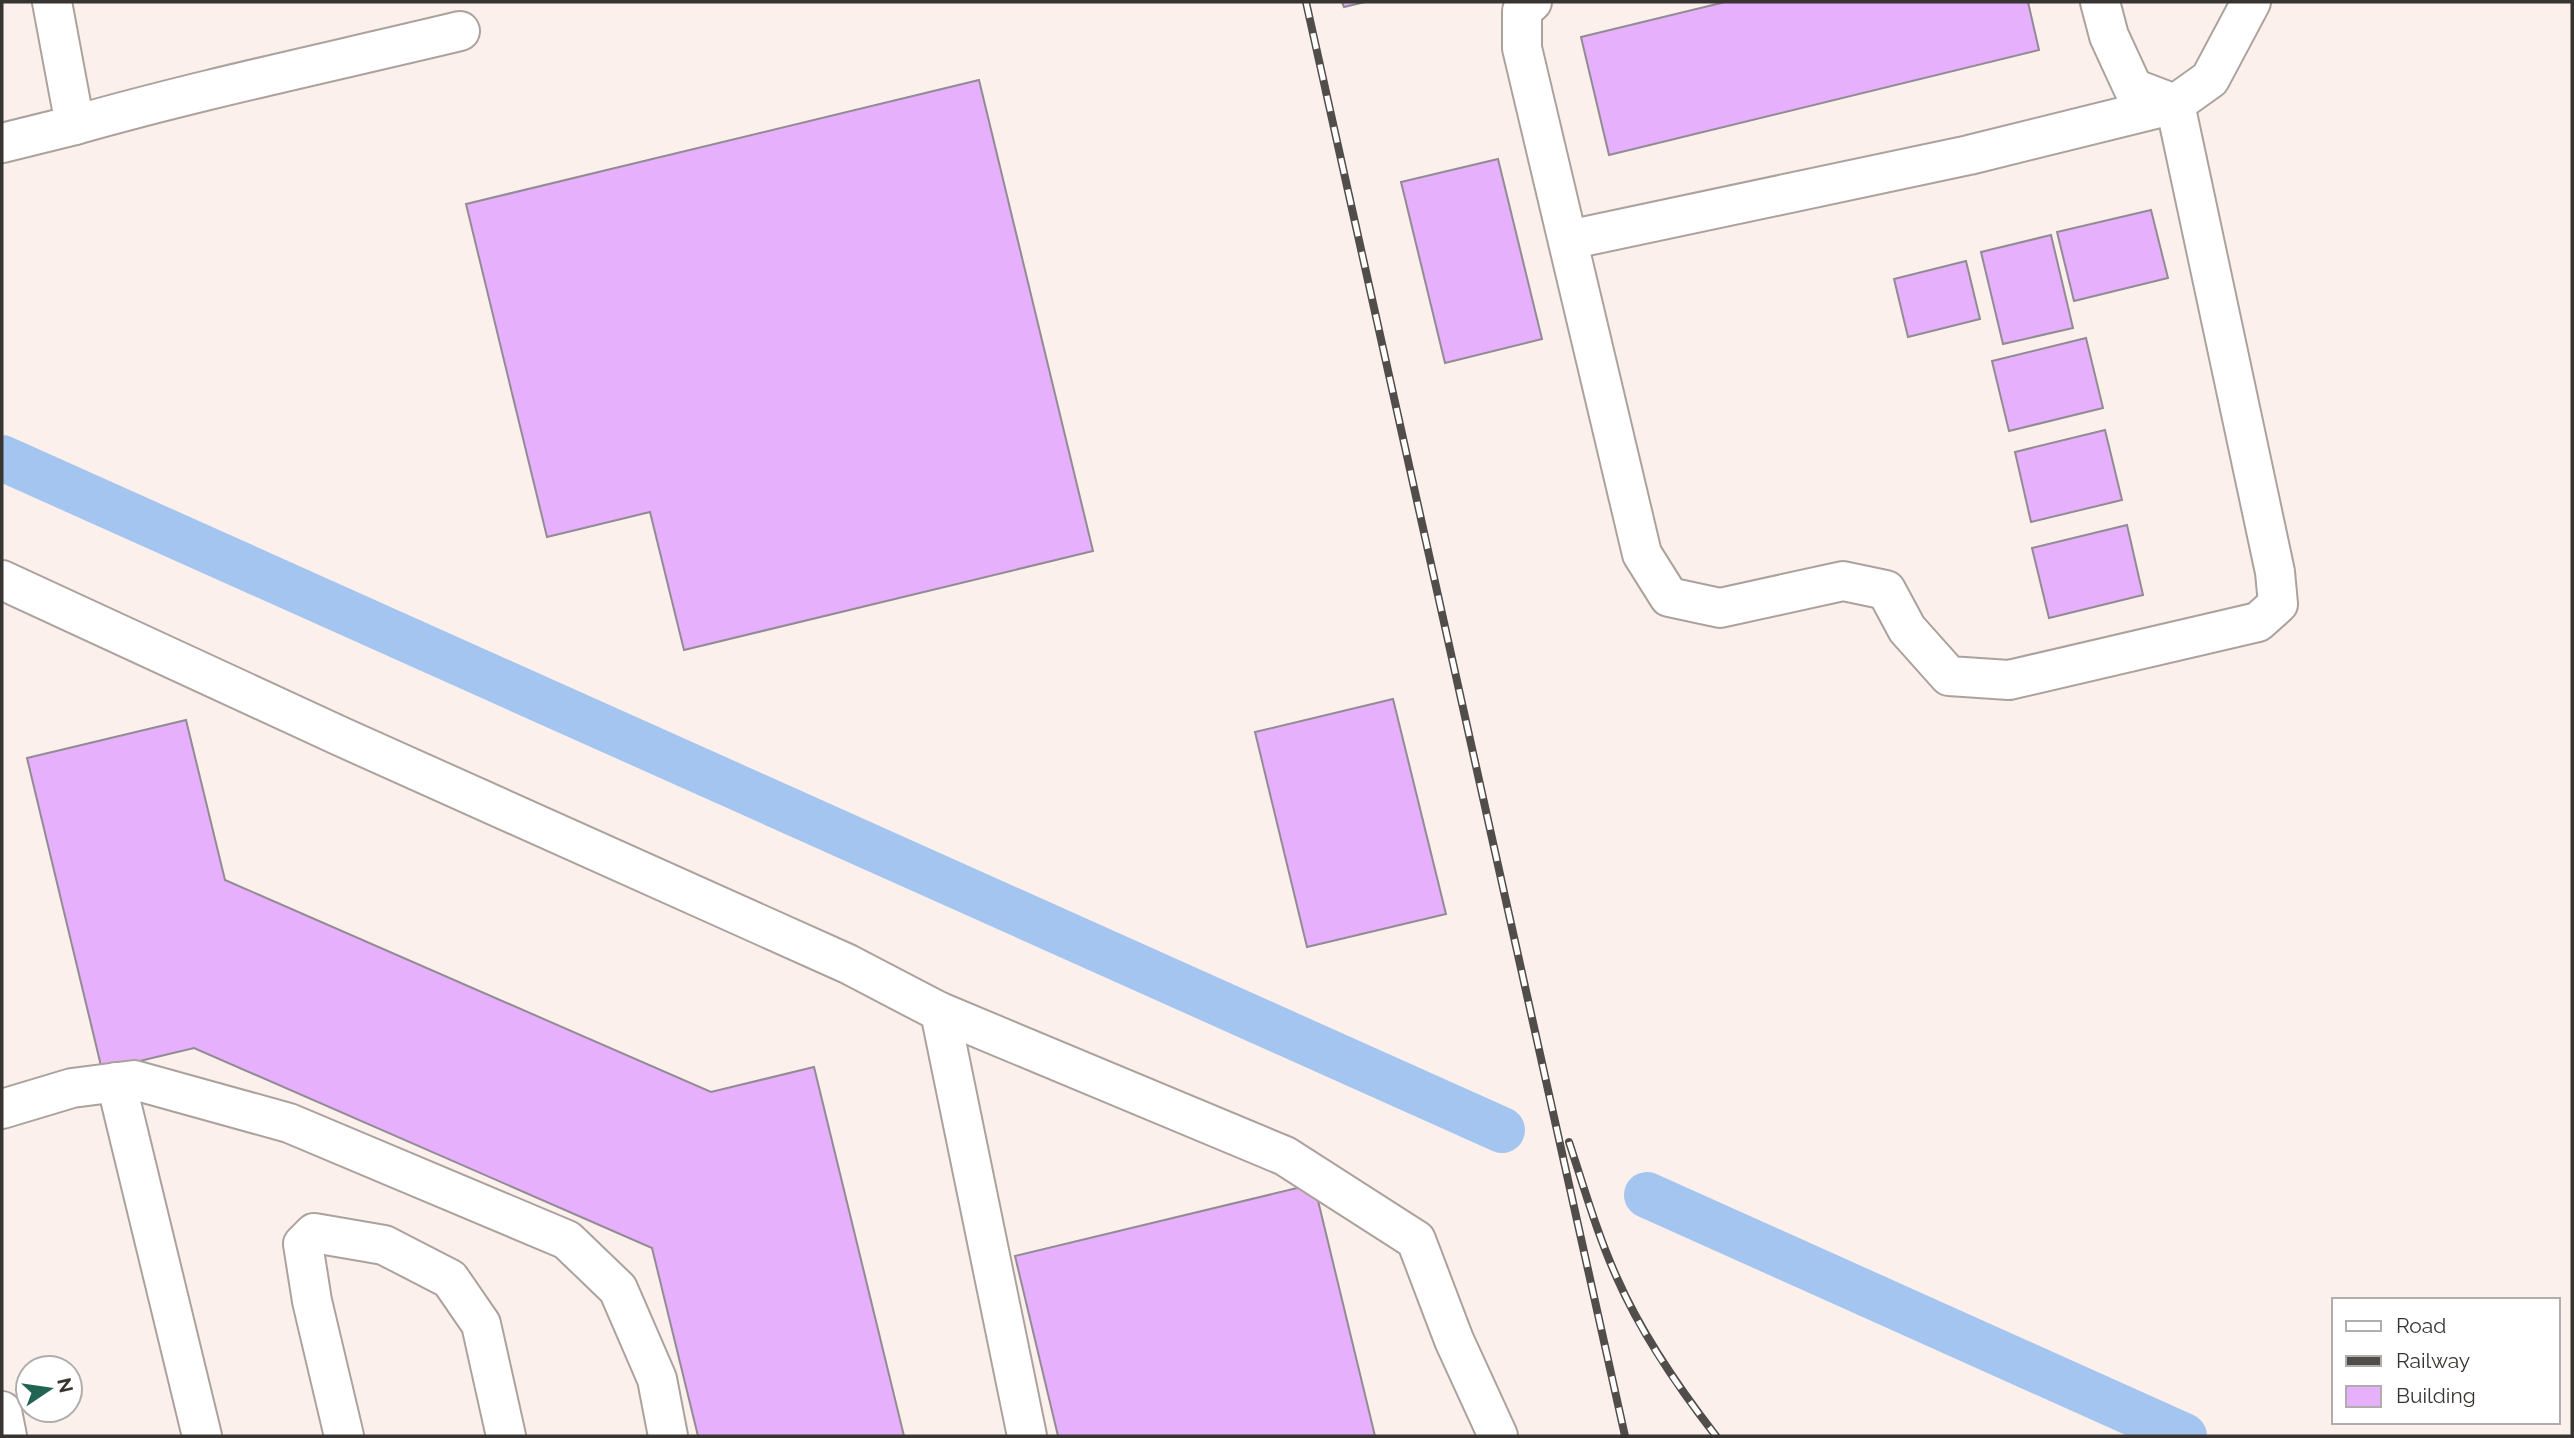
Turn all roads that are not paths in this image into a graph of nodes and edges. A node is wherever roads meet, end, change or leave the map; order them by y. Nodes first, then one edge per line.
1 (52, 2) edge
2 (1532, 2) edge
3 (2100, 2) edge
4 (2251, 2) edge
5 (460, 31) dead end
6 (2175, 104) junction
7 (75, 125) junction
8 (2, 143) edge
9 (1569, 240) junction
10 (2, 580) edge
11 (940, 1012) junction
12 (116, 1082) junction
13 (2, 1109) edge
14 (2, 1411) edge
15 (7, 1436) edge
16 (202, 1436) edge
17 (344, 1436) edge
18 (506, 1436) edge
19 (668, 1436) edge
20 (1027, 1436) edge
21 (1498, 1436) edge

1 - 7 street
2 - 9 street
3 - 6 street
4 - 6 street
5 - 7 street
6 - 9 street
6 - 9 street
7 - 8 street
10 - 11 street
11 - 20 street
11 - 21 street
12 - 13 street
12 - 16 street
12 - 19 street
14 - 15 street
17 - 18 street

